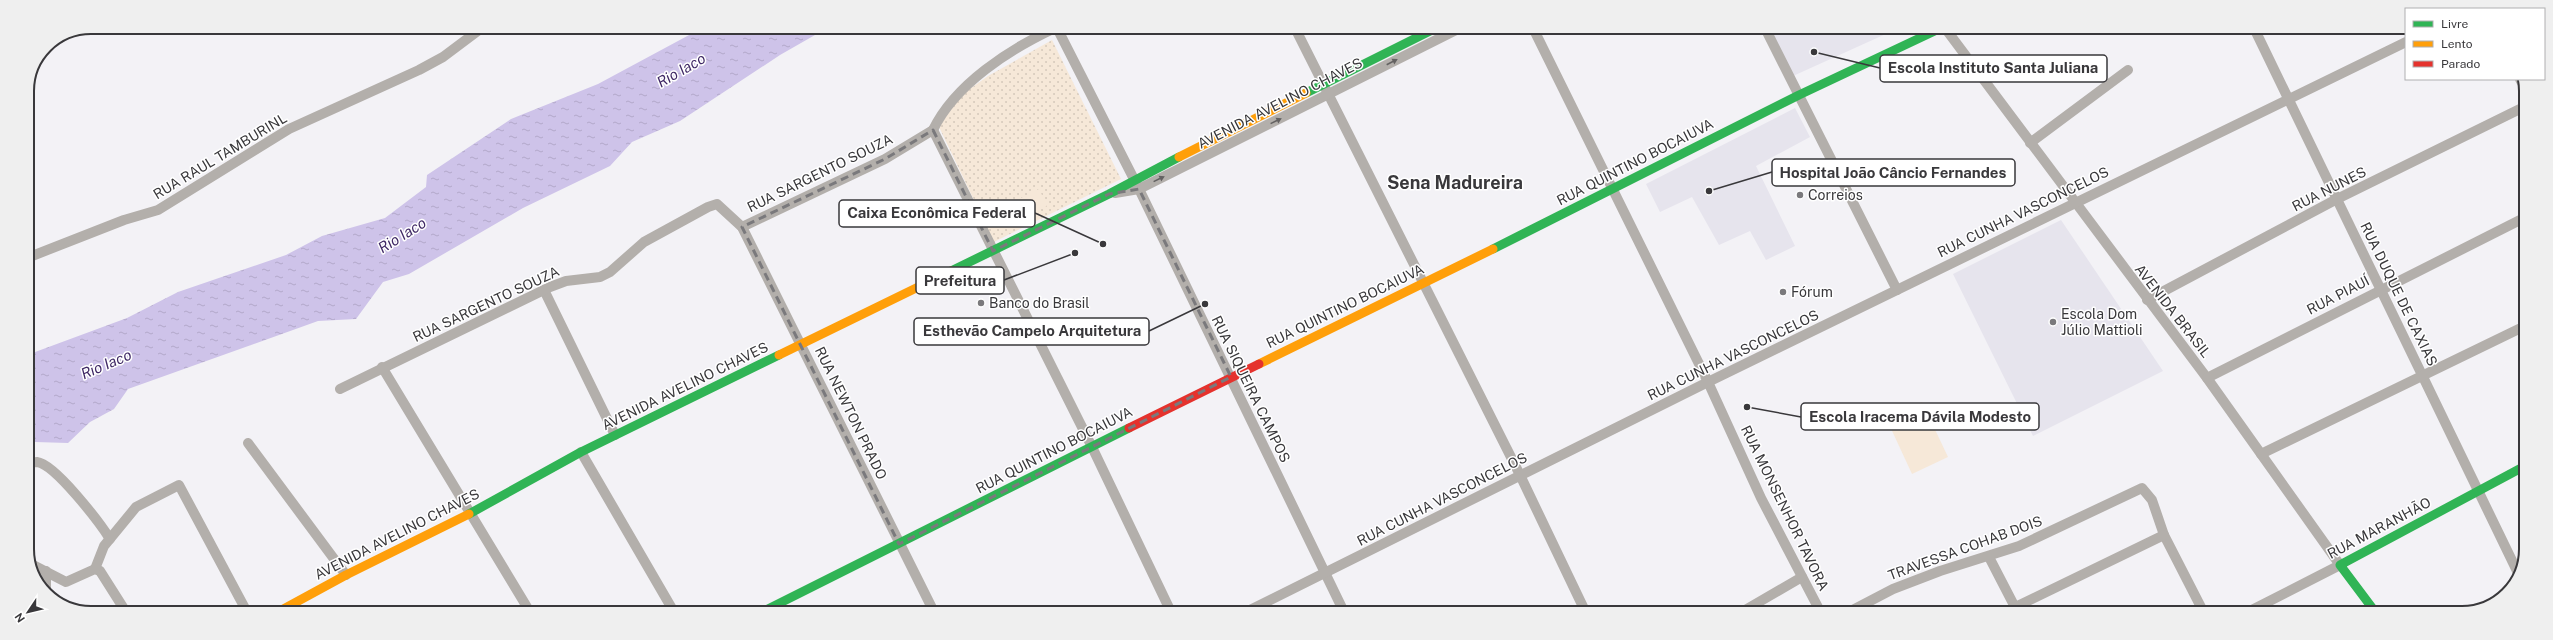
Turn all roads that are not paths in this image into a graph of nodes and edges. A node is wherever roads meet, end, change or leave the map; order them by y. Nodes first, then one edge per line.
1 (474, 34) edge
2 (1045, 34) edge
3 (1059, 34) edge
4 (1298, 34) edge
5 (1424, 34) edge
6 (1448, 34) edge
7 (1536, 34) edge
8 (1768, 34) edge
9 (1928, 34) edge
10 (1949, 34) edge
11 (2257, 34) edge
12 (2405, 42) edge
13 (2128, 70) dead end
14 (1325, 84) junction
15 (1330, 94) junction
16 (1800, 95) junction
17 (2289, 98) junction
18 (2519, 109) edge
19 (933, 130) junction
20 (2030, 143) junction
21 (1134, 179) junction
22 (1139, 189) junction
23 (1614, 189) junction
24 (1109, 194) junction
25 (2338, 199) junction
26 (2074, 202) junction
27 (2519, 220) edge
28 (742, 227) junction
29 (993, 251) junction
30 (34, 255) edge
31 (1425, 284) junction
32 (544, 290) junction
33 (1897, 290) junction
34 (2380, 290) junction
35 (2147, 300) junction
36 (2519, 329) edge
37 (801, 345) junction
38 (382, 367) junction
39 (1230, 377) junction
40 (2423, 377) junction
41 (2207, 378) junction
42 (1708, 382) junction
43 (340, 389) dead end
44 (615, 435) junction
45 (248, 443) dead end
46 (1092, 447) junction
47 (581, 452) junction
48 (2261, 454) junction
49 (34, 463) edge
50 (2519, 469) edge
51 (1520, 475) junction
52 (2477, 492) junction
53 (471, 513) junction
54 (2164, 535) junction
55 (110, 539) junction
56 (899, 544) junction
57 (1989, 556) junction
58 (2340, 565) junction
59 (37, 567) edge
60 (2515, 568) edge
61 (95, 569) junction
62 (46, 571) junction
63 (1325, 574) junction
64 (346, 575) junction
65 (1802, 577) junction
66 (46, 584) edge
67 (122, 606) edge
68 (244, 606) edge
69 (289, 606) edge
70 (526, 606) edge
71 (671, 606) edge
72 (774, 606) edge
73 (931, 606) edge
74 (1168, 606) edge
75 (1258, 606) edge
76 (1341, 606) edge
77 (1583, 606) edge
78 (1752, 606) edge
79 (1817, 606) edge
80 (1860, 606) edge
81 (2014, 606) edge
82 (2024, 606) edge
83 (2200, 606) edge
84 (2260, 606) edge
85 (2371, 606) edge

1 - 30 street, RUA RAUL TAMBURINL
2 - 19 street
3 - 21 street, RUA SIQUEIRA CAMPOS
4 - 14 street
5 - 14 street, AVENIDA AVELINO CHAVES
15 -> 6 street, AVENIDA AVELINO CHAVES
7 - 23 street, RUA MONSENHOR TAVORA
8 - 16 street
9 - 16 street, RUA QUINTINO BOCAIUVA
10 - 20 street, AVENIDA BRASIL
11 - 17 street, RUA DUQUE DE CAXIAS
12 - 17 street, RUA CUNHA VASCONCELOS
13 - 20 street
14 - 15 street
14 - 21 street, AVENIDA AVELINO CHAVES
22 -> 15 street, AVENIDA AVELINO CHAVES
15 - 31 street
16 - 23 street, RUA QUINTINO BOCAIUVA
16 - 33 street
17 - 25 street, RUA DUQUE DE CAXIAS
17 - 26 street, RUA CUNHA VASCONCELOS
18 - 25 street, RUA NUNES
19 - 28 street, RUA SARGENTO SOUZA
19 - 29 street
20 - 26 street, AVENIDA BRASIL
21 - 22 street, RUA SIQUEIRA CAMPOS
21 - 24 street, AVENIDA AVELINO CHAVES
22 - 24 street, AVENIDA AVELINO CHAVES
22 - 39 street, RUA SIQUEIRA CAMPOS
23 - 31 street, RUA QUINTINO BOCAIUVA
23 - 42 street, RUA MONSENHOR TAVORA
24 - 29 street, AVENIDA AVELINO CHAVES
25 - 34 street, RUA DUQUE DE CAXIAS
25 - 35 street, RUA NUNES
26 - 33 street, RUA CUNHA VASCONCELOS
26 - 35 street, AVENIDA BRASIL
27 - 34 street, RUA PIAUÍ
28 - 32 street, RUA SARGENTO SOUZA
28 - 37 street, RUA NEWTON PRADO
29 - 37 street, AVENIDA AVELINO CHAVES
29 - 46 street
31 - 39 street, RUA QUINTINO BOCAIUVA
31 - 51 street
32 - 38 street, RUA SARGENTO SOUZA
32 - 44 street
33 - 42 street, RUA CUNHA VASCONCELOS
34 - 40 street, RUA DUQUE DE CAXIAS
34 - 41 street, RUA PIAUÍ
35 - 41 street, AVENIDA BRASIL
36 - 40 street
37 - 44 street, AVENIDA AVELINO CHAVES
37 - 56 street, RUA NEWTON PRADO
38 - 43 street, RUA SARGENTO SOUZA
38 - 53 street
39 - 46 street, RUA QUINTINO BOCAIUVA
39 - 63 street, RUA SIQUEIRA CAMPOS
40 - 48 street
40 - 52 street, RUA DUQUE DE CAXIAS
41 - 48 street, AVENIDA BRASIL
42 - 51 street, RUA CUNHA VASCONCELOS
42 - 65 street, RUA MONSENHOR TAVORA
44 - 47 street, AVENIDA AVELINO CHAVES
45 - 64 street
46 - 56 street, RUA QUINTINO BOCAIUVA
46 - 74 street
47 - 53 street, AVENIDA AVELINO CHAVES
47 - 71 street
48 - 58 street, AVENIDA BRASIL
49 - 55 street
50 - 52 street, RUA MARANHÃO
51 - 63 street, RUA CUNHA VASCONCELOS
51 - 77 street
52 - 58 street, RUA MARANHÃO
52 - 60 street, RUA DUQUE DE CAXIAS
53 - 64 street, AVENIDA AVELINO CHAVES
53 - 70 street
54 - 57 street, TRAVESSA COHAB DOIS
54 - 82 street
54 - 83 street
55 - 61 street
55 - 68 street
56 - 72 street, RUA QUINTINO BOCAIUVA
56 - 73 street, RUA NEWTON PRADO
57 - 80 street, TRAVESSA COHAB DOIS
57 - 81 street
58 - 84 street, RUA MARANHÃO
58 - 85 street, AVENIDA BRASIL
59 - 62 street
61 - 62 street
61 - 67 street
62 - 66 street
63 - 75 street, RUA CUNHA VASCONCELOS
63 - 76 street, RUA SIQUEIRA CAMPOS
64 - 69 street, AVENIDA AVELINO CHAVES
65 - 78 street
65 - 79 street, RUA MONSENHOR TAVORA

